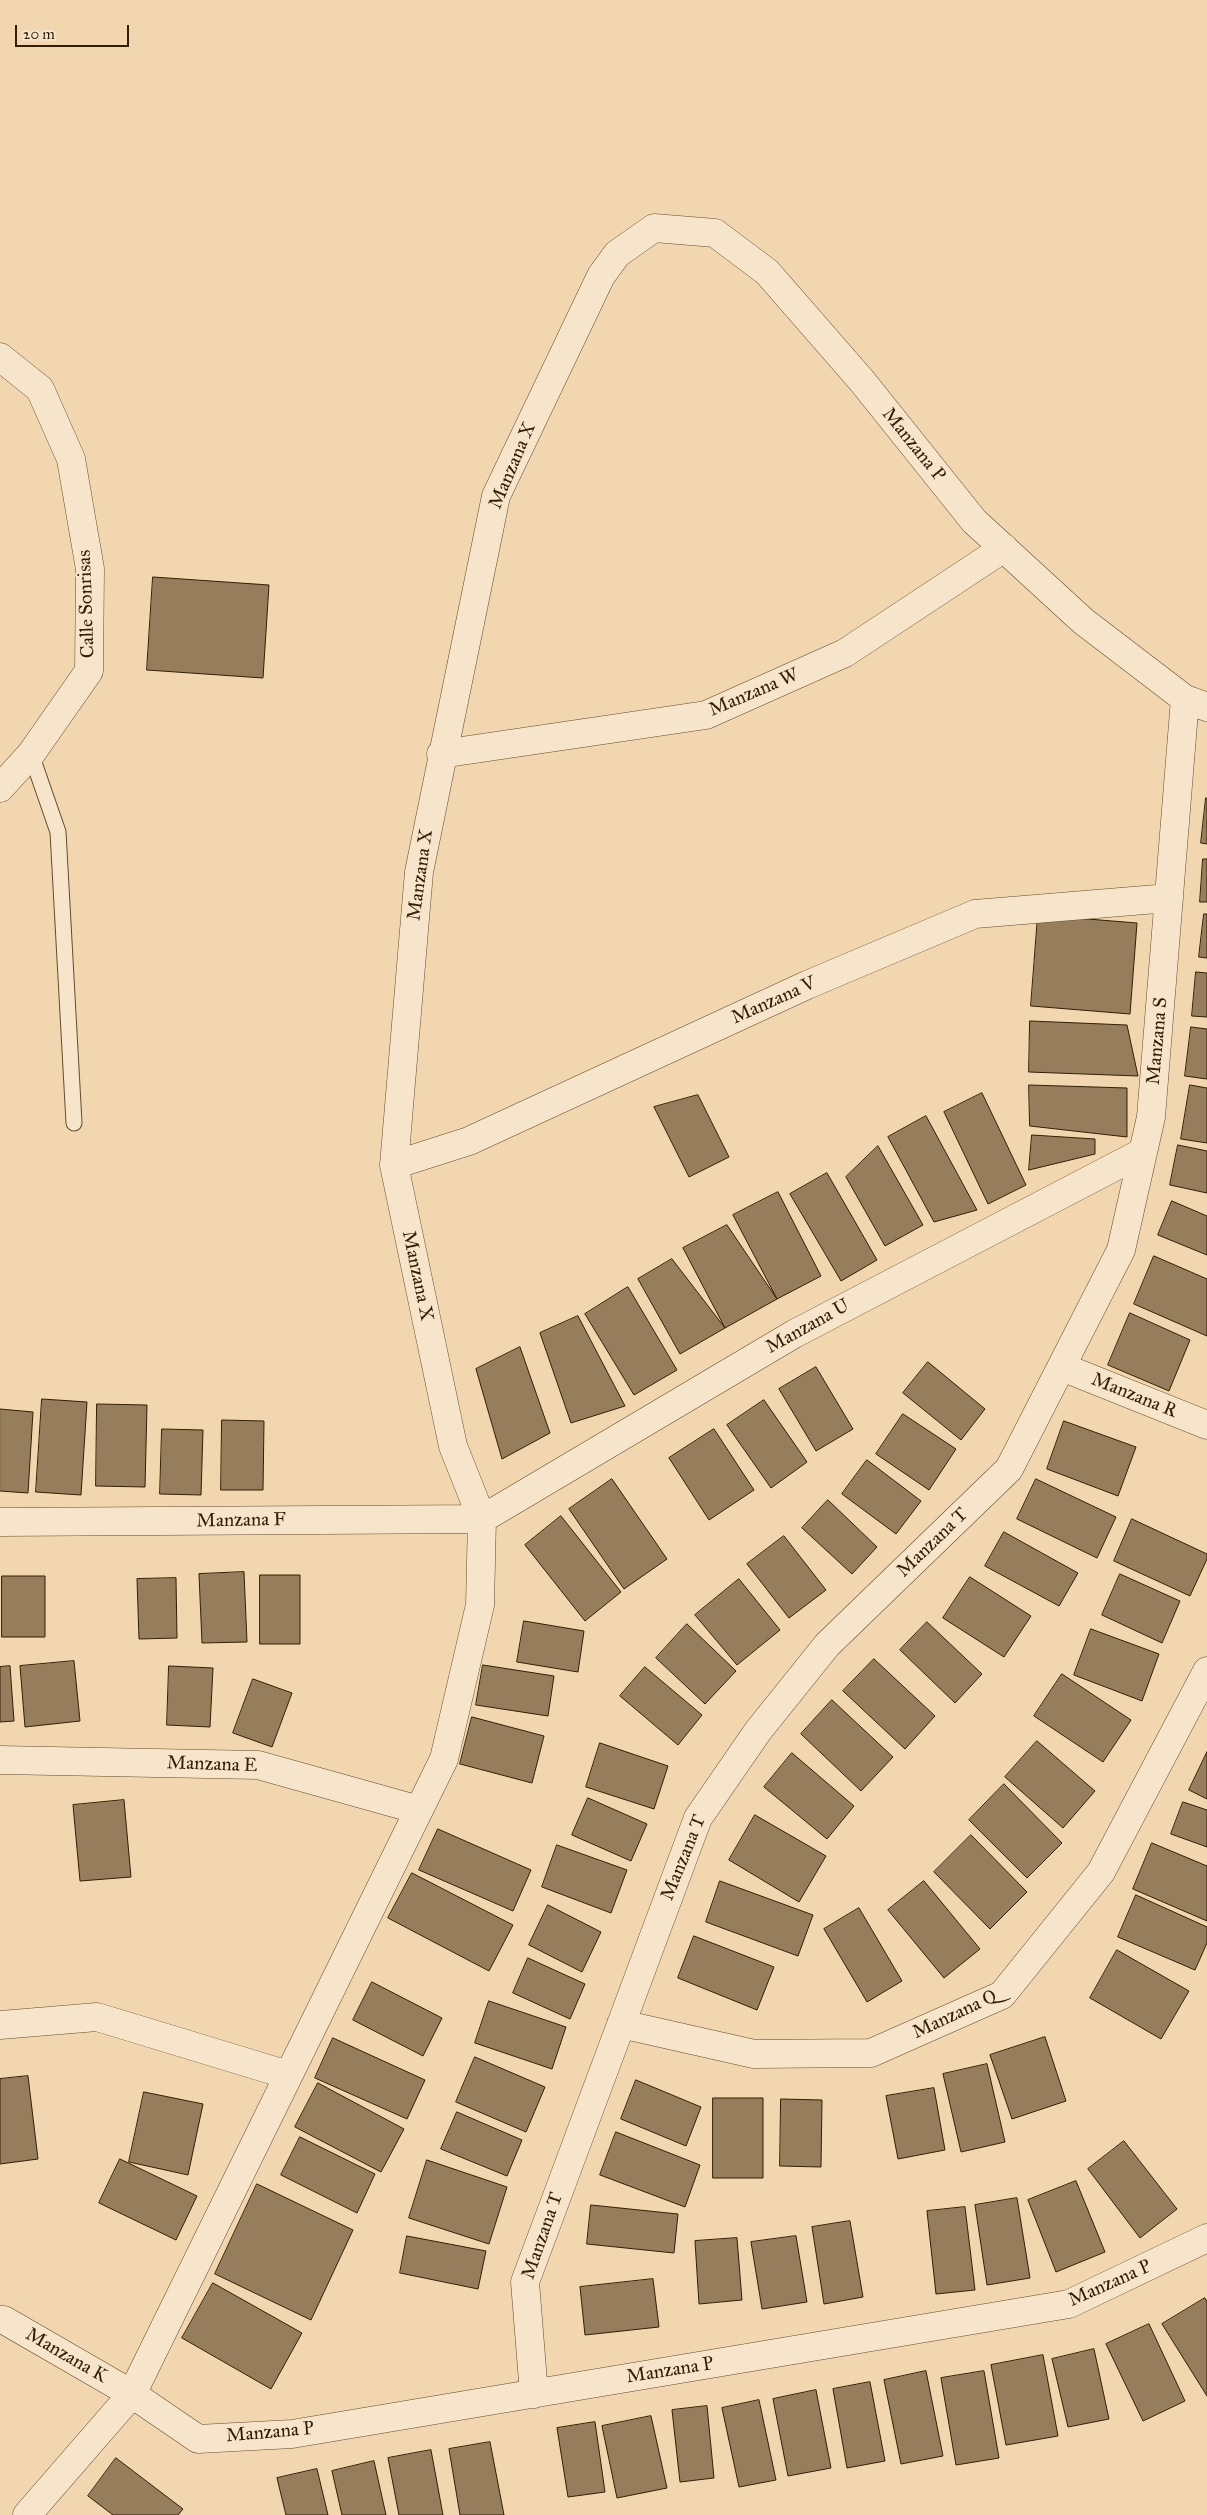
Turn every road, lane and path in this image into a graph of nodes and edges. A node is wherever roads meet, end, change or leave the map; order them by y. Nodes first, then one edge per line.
1 (618, 254) joint
2 (0, 357) edge
3 (1004, 548) junction
4 (1196, 703) edge
5 (31, 754) junction
6 (441, 754) junction
7 (0, 788) edge
8 (1170, 898) junction
9 (74, 1123) dead end
10 (1143, 1152) junction
11 (394, 1165) junction
12 (1062, 1367) junction
13 (1207, 1425) edge
14 (482, 1519) junction
15 (0, 1522) edge
16 (1207, 1671) edge
17 (0, 1760) edge
18 (419, 1810) junction
19 (621, 2024) junction
20 (0, 2025) edge
21 (288, 2075) junction
22 (1207, 2238) edge
23 (0, 2320) edge
24 (132, 2394) junction
25 (534, 2394) junction
26 (26, 2515) edge

1 - 3 street, Manzana P
1 - 6 street, Manzana X
2 - 5 street, Calle Sonrisas
3 - 4 street, Manzana P
3 - 6 street, Manzana W
4 - 8 street, Manzana S
5 - 7 street, Calle Sonrisas
5 - 9 lane
6 - 11 street, Manzana X
8 - 10 street, Manzana S
8 - 11 street, Manzana V
10 - 12 street, Manzana S
10 - 14 street, Manzana U
11 - 14 street, Manzana X
12 - 13 street, Manzana R
12 - 19 street, Manzana T
14 - 15 street, Manzana F
14 - 18 street
16 - 19 street, Manzana Q
17 - 18 street, Manzana E
18 - 21 street
19 - 25 street, Manzana T
20 - 21 street
21 - 24 street
22 - 25 street, Manzana P
23 - 24 street, Manzana K
24 - 25 street, Manzana P
24 - 26 street

